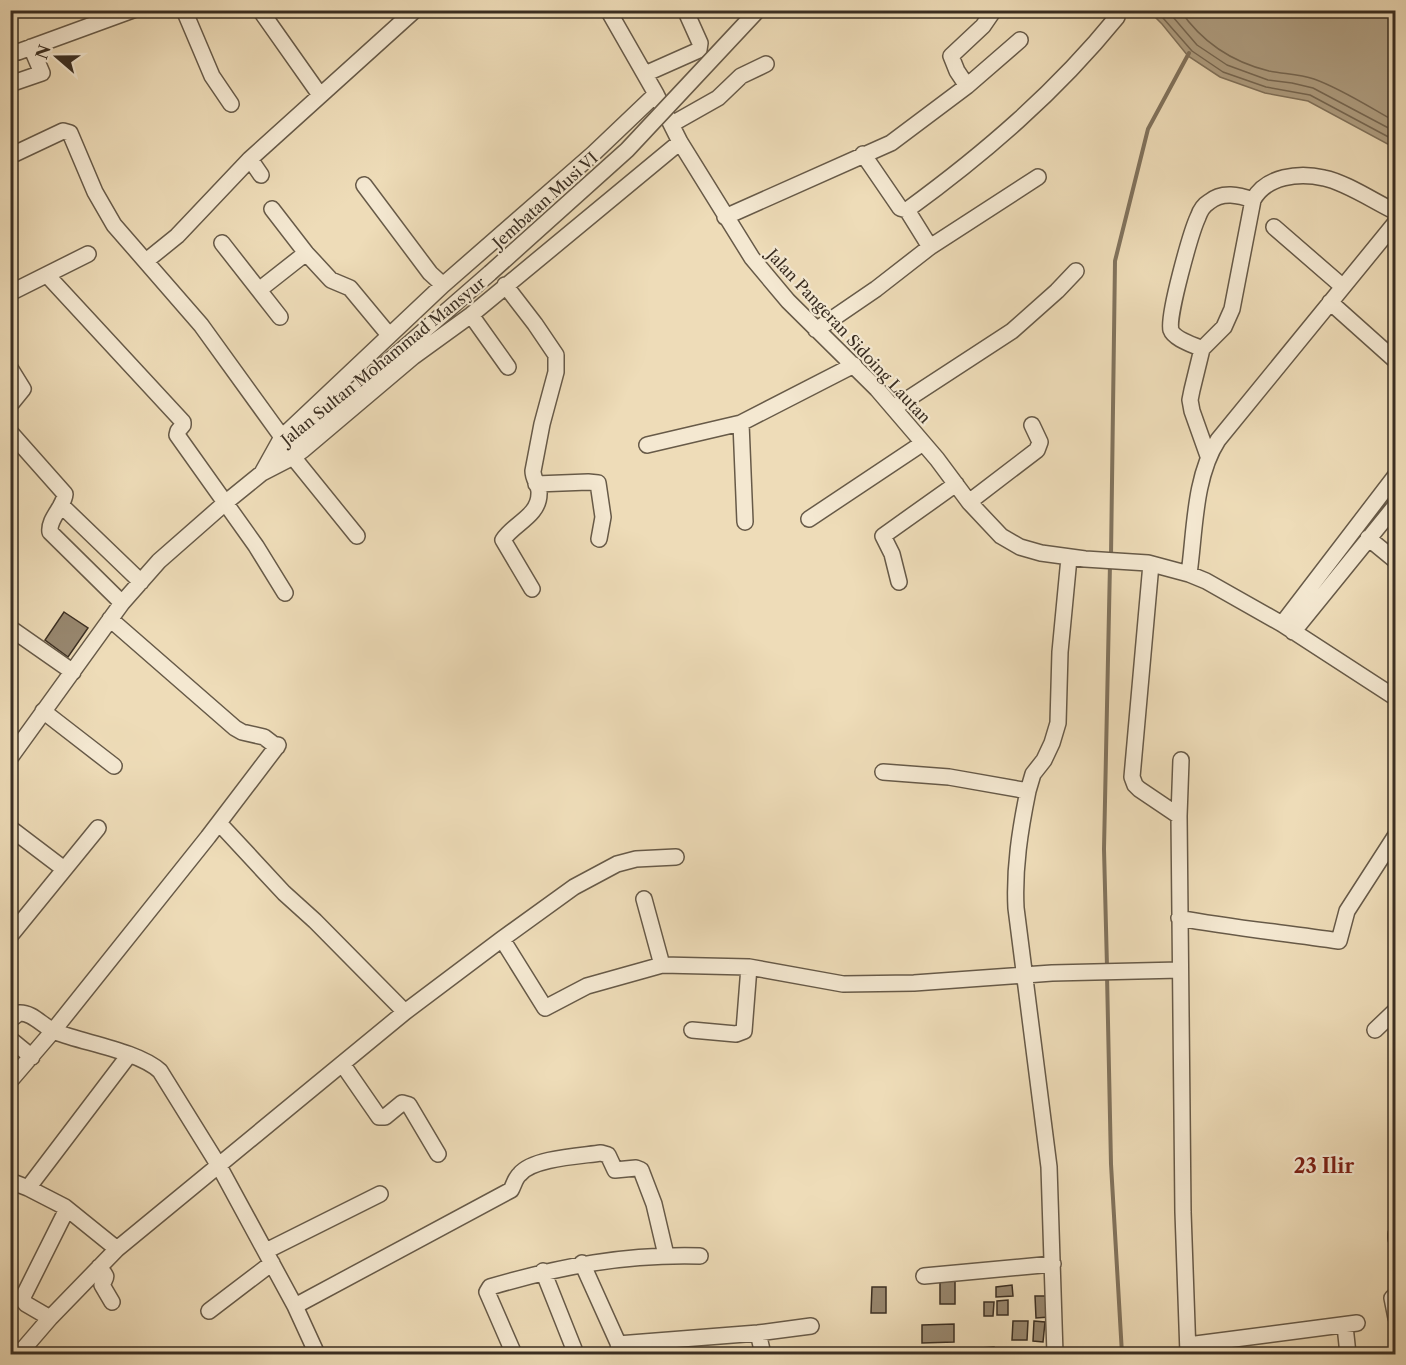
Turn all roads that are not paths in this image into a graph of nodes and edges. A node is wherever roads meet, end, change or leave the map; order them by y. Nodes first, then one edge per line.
1 (133, 10) edge
2 (184, 10) edge
3 (260, 10) edge
4 (415, 10) edge
5 (608, 10) edge
6 (758, 10) edge
7 (994, 10) edge
8 (687, 14) dead end
9 (1117, 17) dead end
10 (1020, 40) dead end
11 (31, 47) junction
12 (10, 49) edge
13 (766, 64) dead end
14 (645, 74) junction
15 (10, 84) edge
16 (967, 86) junction
17 (656, 94) junction
18 (320, 95) junction
19 (231, 104) dead end
20 (672, 124) junction
21 (680, 142) junction
22 (863, 154) junction
23 (10, 156) edge
24 (250, 159) junction
25 (261, 176) dead end
26 (1038, 177) dead end
27 (364, 185) dead end
28 (1253, 200) junction
29 (272, 209) dead end
30 (907, 210) junction
31 (1395, 212) edge
32 (725, 217) junction
33 (1395, 222) edge
34 (1274, 227) dead end
35 (222, 243) dead end
36 (930, 247) junction
37 (306, 253) junction
38 (88, 254) dead end
39 (146, 261) junction
40 (1076, 271) dead end
41 (47, 274) junction
42 (443, 285) junction
43 (505, 285) junction
44 (1342, 286) junction
45 (259, 290) junction
46 (10, 293) edge
47 (1330, 302) junction
48 (471, 315) junction
49 (280, 317) dead end
50 (816, 330) junction
51 (389, 335) junction
52 (1202, 349) junction
53 (1395, 361) edge
54 (854, 365) junction
55 (508, 367) dead end
56 (10, 368) edge
57 (10, 405) edge
58 (894, 408) junction
59 (741, 423) junction
60 (1032, 425) dead end
61 (10, 432) edge
62 (282, 437) junction
63 (923, 443) junction
64 (647, 445) dead end
65 (1208, 456) junction
66 (293, 458) junction
67 (262, 473) junction
68 (1395, 475) edge
69 (954, 481) junction
70 (536, 484) junction
71 (969, 502) junction
72 (225, 503) junction
73 (61, 505) junction
74 (1395, 505) edge
75 (809, 519) dead end
76 (746, 522) dead end
77 (357, 536) dead end
78 (1368, 538) junction
79 (599, 539) dead end
80 (1077, 558) junction
81 (1395, 561) edge
82 (1150, 564) junction
83 (1189, 574) junction
84 (141, 582) junction
85 (899, 582) dead end
86 (532, 589) dead end
87 (285, 592) dead end
88 (122, 603) junction
89 (110, 620) junction
90 (10, 628) edge
91 (1288, 628) junction
92 (73, 672) junction
93 (1395, 698) edge
94 (43, 711) junction
95 (10, 758) edge
96 (1181, 760) dead end
97 (114, 766) dead end
98 (883, 772) dead end
99 (1028, 791) junction
100 (1179, 816) junction
101 (219, 823) junction
102 (10, 828) edge
103 (98, 828) dead end
104 (1395, 835) edge
105 (676, 857) dead end
106 (64, 869) junction
107 (644, 899) dead end
108 (1179, 918) junction
109 (10, 936) edge
110 (502, 939) junction
111 (662, 965) junction
112 (749, 967) junction
113 (1180, 970) junction
114 (1025, 974) junction
115 (1395, 1010) edge
116 (405, 1012) junction
117 (10, 1020) edge
118 (692, 1030) dead end
119 (1375, 1030) dead end
120 (53, 1031) junction
121 (10, 1039) edge
122 (129, 1055) junction
123 (32, 1057) junction
124 (342, 1065) junction
125 (10, 1081) edge
126 (438, 1154) dead end
127 (219, 1166) junction
128 (10, 1181) edge
129 (28, 1188) junction
130 (380, 1194) dead end
131 (67, 1209) junction
132 (1395, 1234) edge
133 (1395, 1239) edge
134 (117, 1249) junction
135 (666, 1255) junction
136 (700, 1256) dead end
137 (269, 1257) junction
138 (582, 1263) junction
139 (1053, 1264) junction
140 (99, 1267) junction
141 (543, 1271) junction
142 (924, 1276) dead end
143 (1395, 1294) edge
144 (112, 1302) dead end
145 (296, 1306) junction
146 (209, 1311) dead end
147 (50, 1318) junction
148 (1395, 1318) edge
149 (811, 1326) dead end
150 (758, 1333) junction
151 (620, 1349) edge
152 (1188, 1350) edge
153 (19, 1354) edge
154 (317, 1354) edge
155 (514, 1354) edge
156 (576, 1354) edge
157 (763, 1354) edge
158 (1055, 1354) edge
159 (1348, 1354) edge

1 - 11 street
2 - 19 street
3 - 18 street
4 - 18 street
5 - 14 street, Jalan Pangeran Sidoing Lautan
6 - 67 street, Jembatan Musi VI, bridge
7 - 16 street
8 - 14 street
9 - 30 street
10 - 16 street
11 - 12 street
11 - 15 street
13 - 20 street
14 - 17 street, Jalan Pangeran Sidoing Lautan
16 - 22 street
17 - 20 street, Jalan Pangeran Sidoing Lautan
17 - 42 street
18 - 24 street
20 - 21 street, Jalan Pangeran Sidoing Lautan
21 - 32 street, Jalan Pangeran Sidoing Lautan
21 - 43 street, Jalan Sultan Mohammad Mansyur
22 - 30 street
22 - 32 street
23 - 39 street
24 - 25 street
24 - 39 street
26 - 36 street
27 - 42 street
28 - 31 street
28 - 52 street
28 - 52 street
29 - 37 street
30 - 36 street
32 - 50 street, Jalan Pangeran Sidoing Lautan
33 - 44 street
34 - 44 street
35 - 45 street
36 - 50 street
37 - 45 street
37 - 51 street
38 - 41 street
39 - 62 street
40 - 58 street
41 - 46 street
41 - 72 street
42 - 51 street
43 - 48 street, Jalan Sultan Mohammad Mansyur
43 - 70 street
44 - 47 street
45 - 49 street
47 - 53 street
47 - 65 street
48 - 55 street
48 - 66 street, Jalan Sultan Mohammad Mansyur
50 - 54 street, Jalan Pangeran Sidoing Lautan
51 - 62 street
52 - 65 street
54 - 58 street, Jalan Pangeran Sidoing Lautan
54 - 59 street
56 - 57 street
58 - 63 street, Jalan Pangeran Sidoing Lautan
59 - 64 street
59 - 76 street
60 - 71 street
61 - 73 street
62 - 67 street
63 - 69 street, Jalan Pangeran Sidoing Lautan
63 - 75 street
65 - 83 street
66 - 67 street, Jalan Sultan Mohammad Mansyur
66 - 77 street
67 - 72 street, Jalan Sultan Mohammad Mansyur
68 - 91 street
69 - 71 street, Jalan Pangeran Sidoing Lautan
69 - 85 street
70 - 79 street
70 - 86 street
71 - 80 street, Jalan Pangeran Sidoing Lautan
72 - 84 street, Jalan Sultan Mohammad Mansyur
72 - 87 street
73 - 84 street
73 - 88 street
74 - 78 street
78 - 81 street
78 - 91 street
80 - 82 street, Jalan Pangeran Sidoing Lautan
80 - 99 street
82 - 83 street
82 - 100 street
83 - 91 street
84 - 88 street, Jalan Sultan Mohammad Mansyur
88 - 89 street, Jalan Sultan Mohammad Mansyur
89 - 92 street, Jalan Sultan Mohammad Mansyur
89 - 101 street
90 - 92 street
91 - 93 street
92 - 94 street, Jalan Sultan Mohammad Mansyur
94 - 95 street, Jalan Sultan Mohammad Mansyur
94 - 97 street
96 - 100 street
98 - 99 street
99 - 114 street
100 - 108 street
101 - 116 street
101 - 120 street
102 - 106 street
103 - 106 street
104 - 108 street
105 - 110 street
106 - 109 street
107 - 111 street
108 - 113 street
110 - 111 street
110 - 116 street
111 - 112 street
112 - 114 street
112 - 118 street
113 - 114 street
113 - 152 street
114 - 139 street
115 - 119 street
116 - 124 street
117 - 120 street
120 - 122 street
120 - 123 street
121 - 123 street
122 - 127 street
122 - 129 street
123 - 125 street
124 - 126 street
124 - 127 street
127 - 134 street
127 - 137 street
128 - 129 street
129 - 131 street
130 - 137 street
131 - 134 street
131 - 147 street
132 - 133 street
134 - 140 street
135 - 136 street
135 - 138 street
135 - 145 street
137 - 145 street
137 - 146 street
138 - 141 street
138 - 151 street
139 - 142 street
139 - 158 street
140 - 144 street
140 - 147 street
141 - 155 street
141 - 156 street
143 - 148 street
145 - 154 street
147 - 153 street
149 - 150 street
150 - 151 street
150 - 157 street
152 - 159 street

